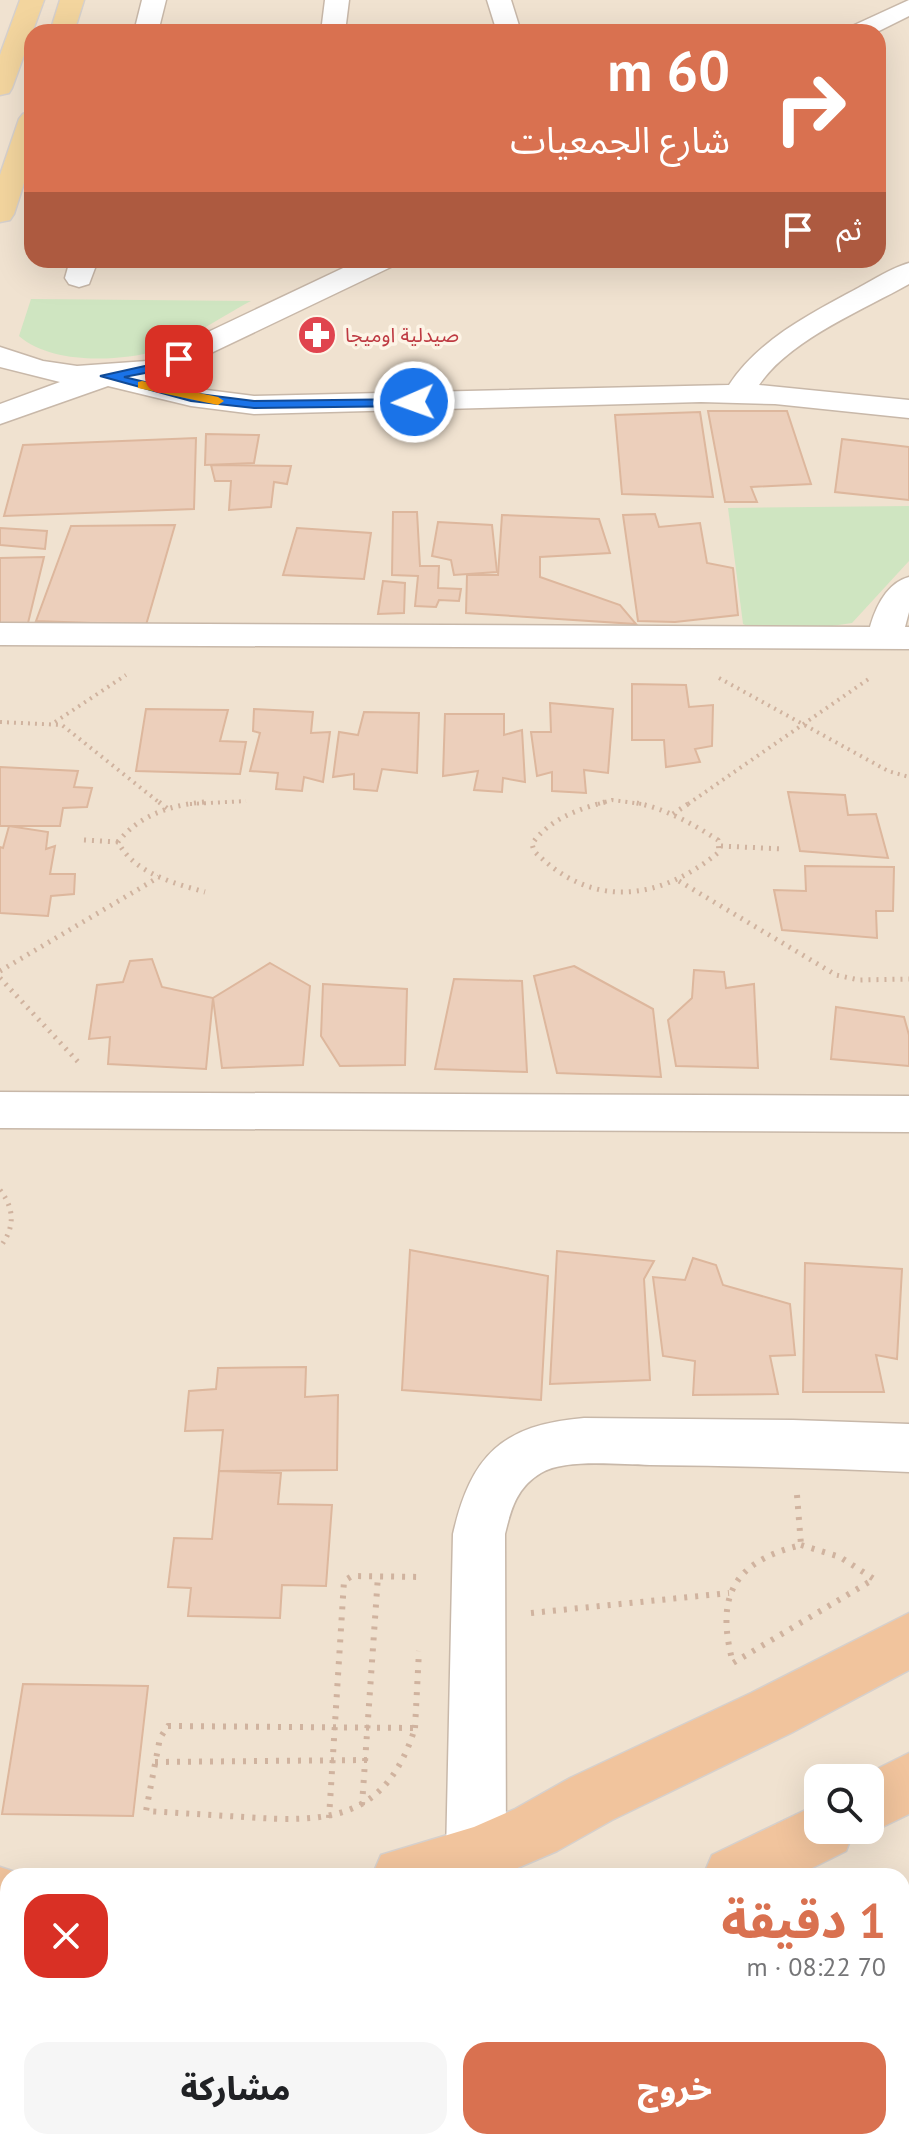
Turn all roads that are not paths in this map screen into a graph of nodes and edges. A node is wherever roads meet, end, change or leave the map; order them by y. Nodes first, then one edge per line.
1 (32, 0) edge
2 (72, 0) edge
3 (154, 0) edge
4 (337, 0) edge
5 (499, 0) edge
6 (909, 7) edge
7 (64, 24) edge
8 (148, 24) edge
9 (334, 24) edge
10 (506, 24) edge
11 (874, 24) edge
12 (0, 88) edge
13 (24, 143) edge
14 (0, 214) edge
15 (367, 268) edge
16 (909, 272) edge
17 (0, 356) edge
18 (106, 376) junction
19 (739, 393) junction
20 (909, 409) edge
21 (0, 415) edge
22 (909, 588) edge
23 (0, 634) edge
24 (897, 638) edge
25 (0, 1110) edge
26 (909, 1114) edge
27 (909, 1448) edge
28 (909, 1640) edge
29 (909, 1782) edge
30 (884, 1796) edge
31 (804, 1840) edge
32 (476, 1856) junction
33 (432, 1868) edge
34 (749, 1868) edge

1 - 12 main road
2 - 7 main road
3 - 8 street
4 - 9 street
5 - 10 street
6 - 11 street
13 - 14 main road
15 - 18 street
16 - 19 street
17 - 18 street
18 - 19 street
18 - 21 street
19 - 20 street
22 - 24 street
23 - 24 street
25 - 26 street
27 - 32 street
28 - 32 highway
29 - 30 highway
31 - 34 highway
32 - 33 highway

